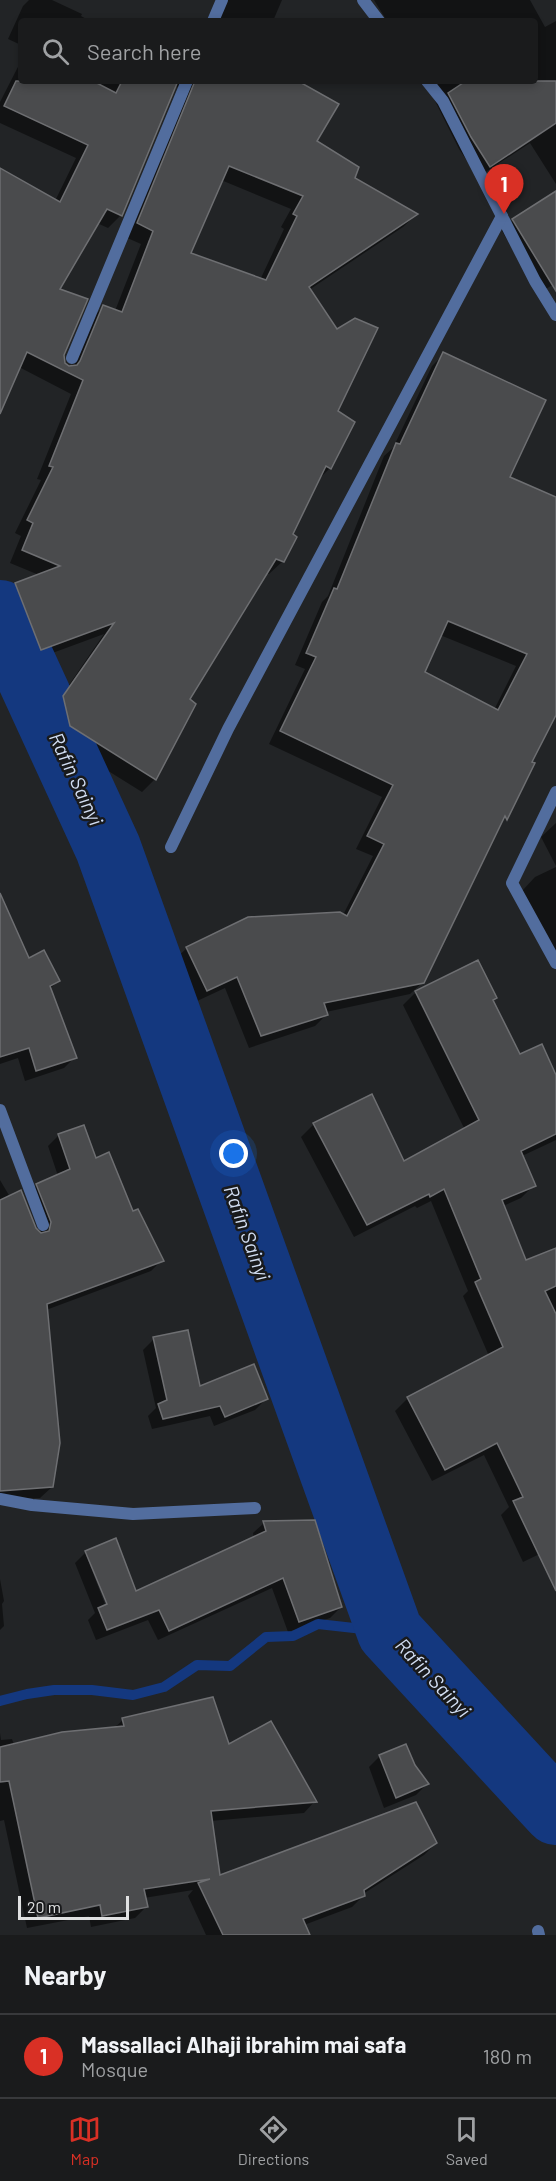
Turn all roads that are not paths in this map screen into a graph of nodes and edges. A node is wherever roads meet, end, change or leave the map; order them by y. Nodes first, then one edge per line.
1 (222, 0) edge
2 (363, 0) edge
3 (214, 18) edge
4 (377, 18) edge
5 (186, 84) edge
6 (430, 84) edge
7 (502, 216) junction
8 (556, 315) edge
9 (72, 358) dead end
10 (556, 792) edge
11 (171, 847) dead end
12 (556, 963) edge
13 (0, 1110) edge
14 (43, 1225) dead end
15 (0, 1499) edge
16 (255, 1508) dead end

1 - 3 street
2 - 4 street
5 - 9 street
6 - 7 street
7 - 8 street
7 - 11 street
10 - 12 street
13 - 14 street
15 - 16 street

